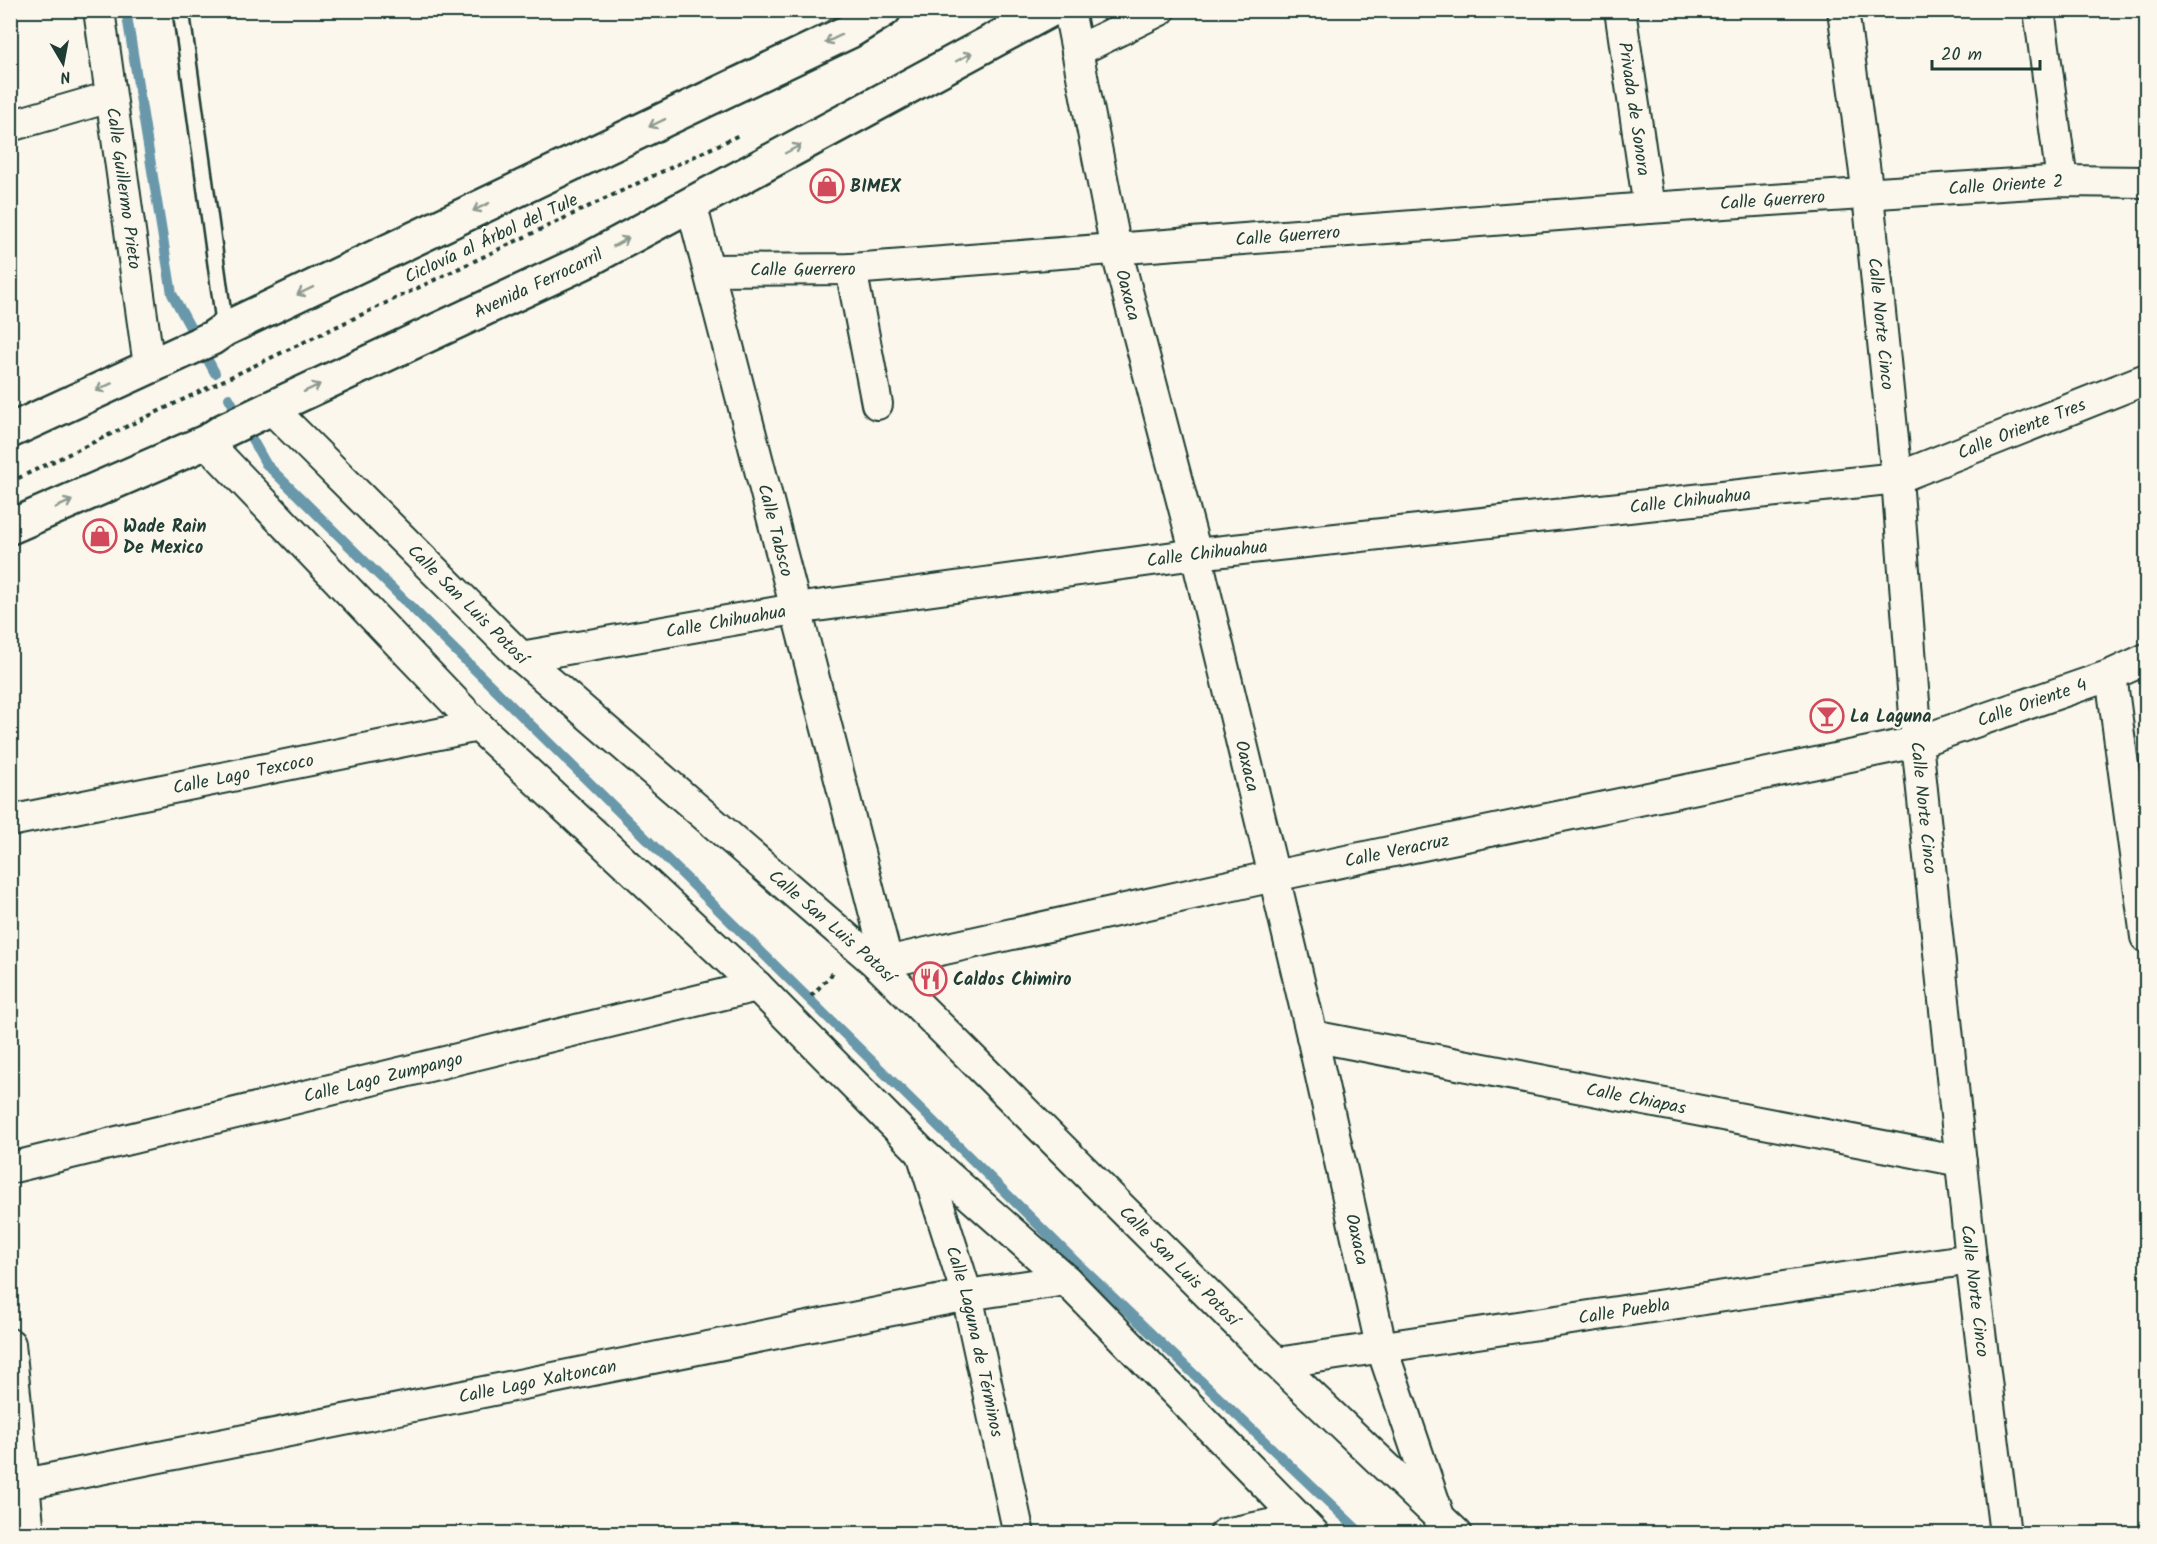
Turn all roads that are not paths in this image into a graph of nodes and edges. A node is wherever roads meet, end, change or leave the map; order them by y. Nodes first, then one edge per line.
1 (99, 10) edge
2 (180, 10) edge
3 (884, 10) edge
4 (1050, 10) edge
5 (1069, 10) edge
6 (1160, 10) edge
7 (1620, 10) edge
8 (1843, 10) edge
9 (2039, 10) edge
10 (1077, 51) junction
11 (110, 97) junction
12 (10, 126) edge
13 (2062, 181) junction
14 (2146, 182) edge
15 (1868, 195) junction
16 (691, 203) junction
17 (1649, 208) junction
18 (1116, 249) junction
19 (851, 269) junction
20 (709, 270) junction
21 (218, 334) junction
22 (163, 359) junction
23 (2146, 379) edge
24 (877, 404) dead end
25 (265, 410) junction
26 (10, 431) edge
27 (214, 436) junction
28 (1897, 478) junction
29 (10, 527) edge
30 (1196, 554) junction
31 (795, 609) junction
32 (521, 657) junction
33 (2146, 659) edge
34 (2111, 675) junction
35 (478, 726) junction
36 (1917, 742) junction
37 (10, 821) edge
38 (1274, 876) junction
39 (2146, 937) edge
40 (882, 963) junction
41 (757, 986) junction
42 (1312, 1036) junction
43 (922, 1153) junction
44 (1961, 1161) junction
45 (10, 1168) edge
46 (1971, 1259) junction
47 (1066, 1280) junction
48 (967, 1295) junction
49 (10, 1344) edge
50 (1381, 1346) junction
51 (1277, 1363) junction
52 (18, 1485) edge
53 (1448, 1525) edge
54 (1306, 1526) edge
55 (29, 1533) edge
56 (1019, 1533) edge
57 (1225, 1533) edge
58 (2005, 1533) edge

1 - 11 street, Calle Guillermo Prieto
2 - 21 lane
3 -> 21 main road
16 -> 4 main road, Avenida Ferrocarril
5 - 10 street, Oaxaca
6 - 10 street
7 - 17 street, Privada de Sonora
8 - 15 street, Calle Norte Cinco
9 - 13 street
10 - 18 street, Oaxaca
11 - 12 street
11 - 22 street, Calle Guillermo Prieto
13 - 14 street, Calle Oriente 2
13 - 15 street, Calle Oriente 2
15 - 17 street, Calle Guerrero
15 - 28 street, Calle Norte Cinco
16 - 20 street, Calle Tabsco
25 -> 16 main road, Avenida Ferrocarril
17 - 18 street, Calle Guerrero
18 - 19 street, Calle Guerrero
18 - 30 street, Oaxaca
19 - 20 street, Calle Guerrero
19 - 24 street
20 - 31 street, Calle Tabsco
21 - 22 main road
22 -> 26 main road
23 - 28 street, Calle Oriente Tres
25 - 27 main road, Avenida Ferrocarril
25 - 32 street, Calle San Luis Potosí
29 -> 27 main road, Avenida Ferrocarril
27 - 35 street
28 - 30 street, Calle Chihuahua
28 - 36 street, Calle Norte Cinco
30 - 31 street, Calle Chihuahua
30 - 38 street, Oaxaca
31 - 32 street, Calle Chihuahua
31 - 40 street, Calle Tabsco
32 - 40 street, Calle San Luis Potosí
33 - 34 street, Calle Oriente 4
34 - 36 street, Calle Oriente 4
34 - 39 street
35 - 37 street, Calle Lago Texcoco
35 - 41 street
36 - 38 street, Calle Veracruz
36 - 44 street, Calle Norte Cinco
38 - 40 street, Calle Veracruz
38 - 42 street, Oaxaca
40 - 51 street, Calle San Luis Potosí
41 - 43 street
41 - 45 street, Calle Lago Zumpango
42 - 44 street, Calle Chiapas
42 - 50 street, Oaxaca
43 - 47 street
43 - 48 street, Calle Laguna de Términos
44 - 46 street, Calle Norte Cinco
46 - 50 street, Calle Puebla
46 - 58 street, Calle Norte Cinco
47 - 48 street, Calle Lago Xaltoncan
47 - 54 street
48 - 52 street, Calle Lago Xaltoncan
48 - 56 street, Calle Laguna de Términos
49 - 52 street
50 - 51 street, Calle Puebla
50 - 53 street, Oaxaca
51 - 53 street, Calle San Luis Potosí
52 - 55 street
54 - 57 street

